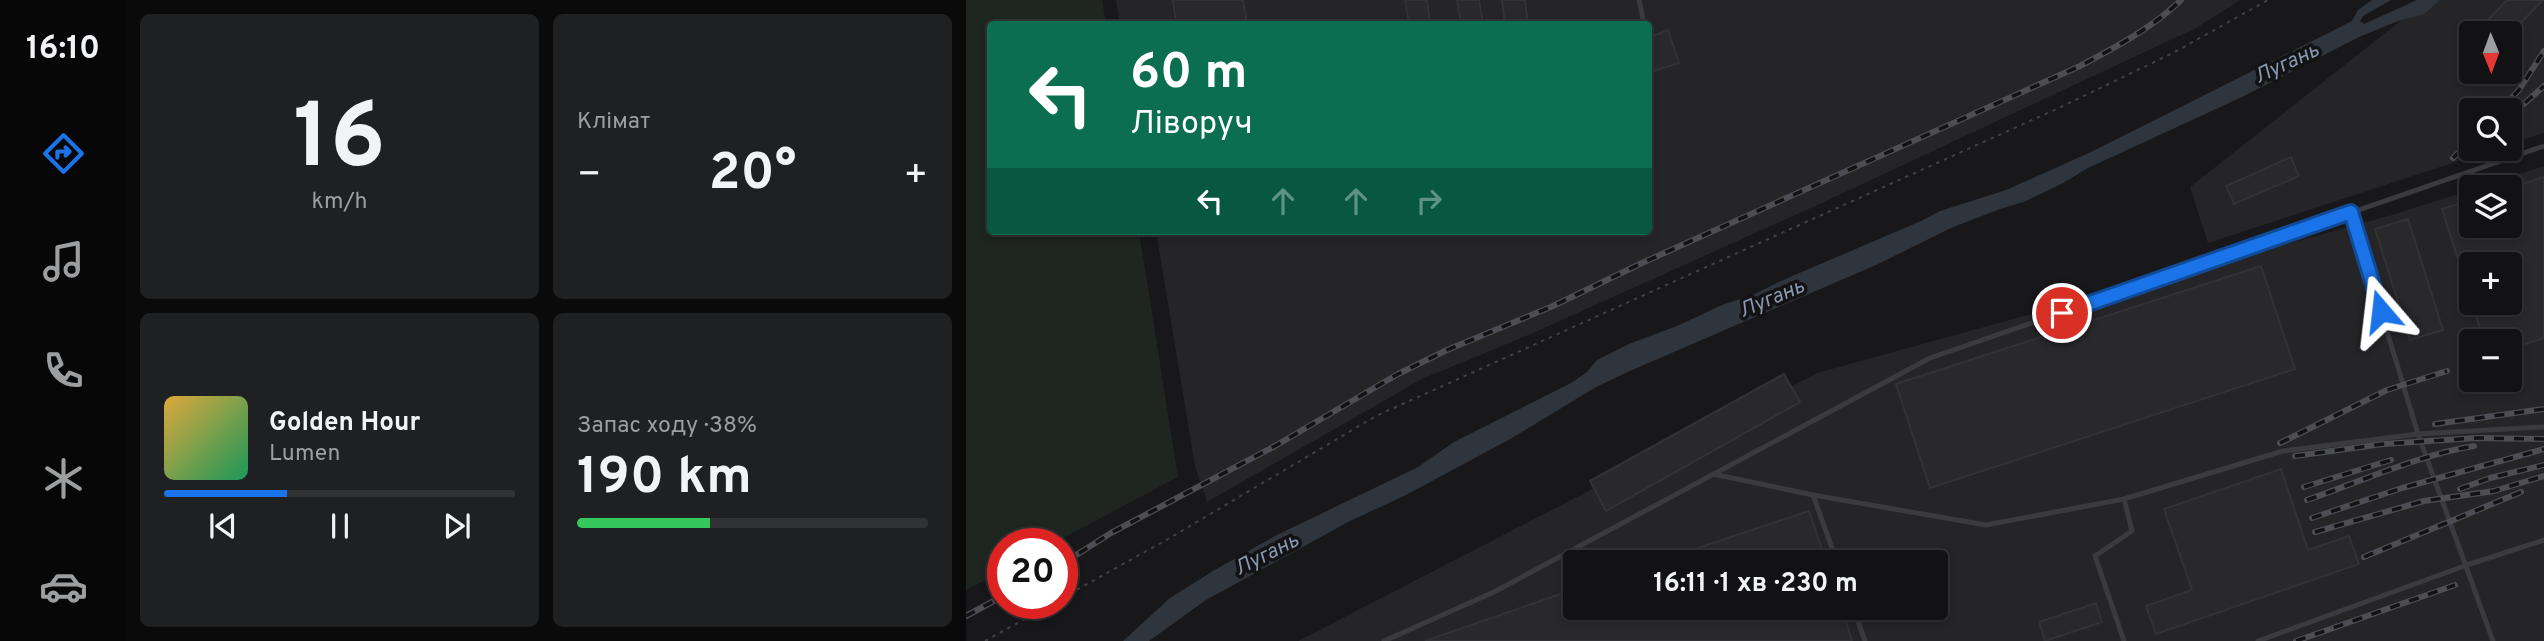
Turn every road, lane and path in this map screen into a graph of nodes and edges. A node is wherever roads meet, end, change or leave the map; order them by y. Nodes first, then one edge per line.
1 (1639, 0) edge
2 (2268, 0) edge
3 (1643, 19) dead end
4 (2544, 146) edge
5 (2351, 212) junction
6 (2544, 427) edge
7 (2418, 434) junction
8 (1713, 474) junction
9 (1813, 495) junction
10 (2124, 499) junction
11 (2544, 540) edge
12 (1833, 550) edge
13 (2467, 565) junction
14 (1078, 589) edge
15 (1025, 619) edge
16 (1858, 620) edge
17 (985, 641) edge
18 (1384, 641) edge
19 (1865, 641) edge
20 (2124, 641) edge
21 (2258, 641) edge
22 (2493, 641) edge

1 - 3 lane
2 - 14 path
4 - 5 lane
5 - 7 lane
5 - 8 lane
6 - 7 lane
7 - 10 lane
7 - 13 lane
8 - 9 lane
8 - 18 lane
9 - 10 lane
9 - 12 lane
10 - 20 lane
11 - 13 lane
13 - 21 lane
13 - 22 lane
15 - 17 path
16 - 19 lane

